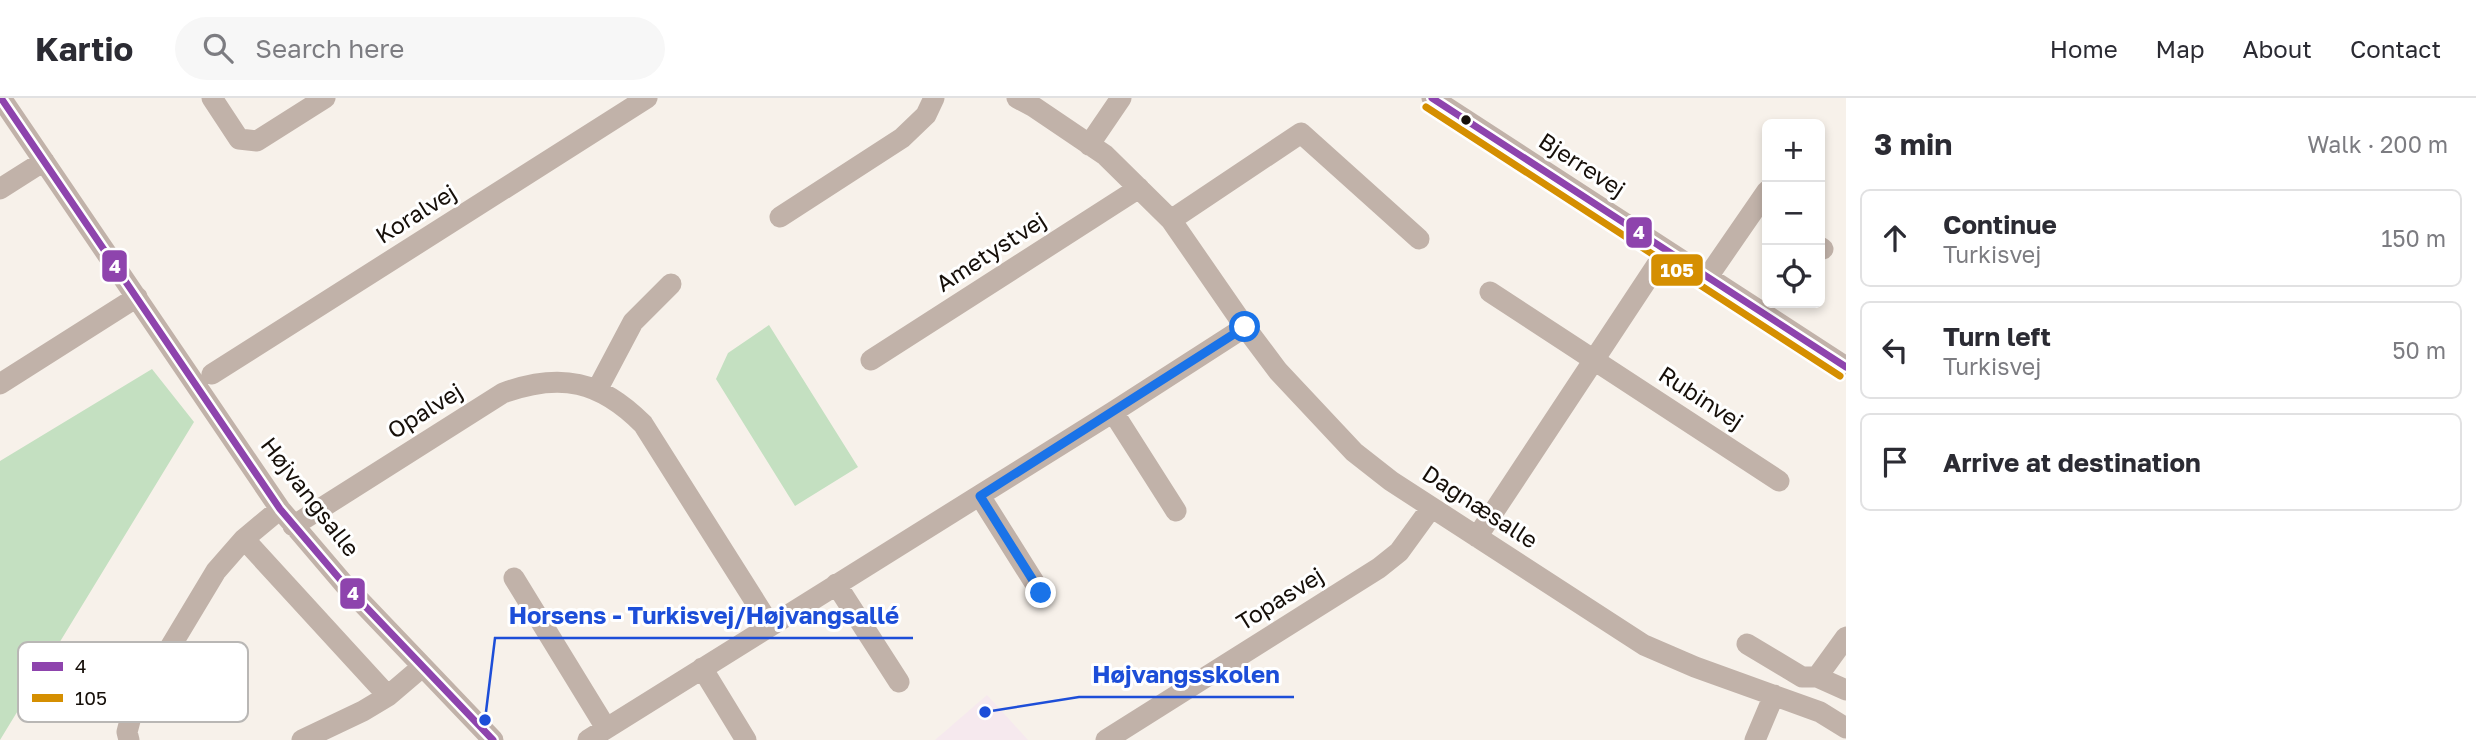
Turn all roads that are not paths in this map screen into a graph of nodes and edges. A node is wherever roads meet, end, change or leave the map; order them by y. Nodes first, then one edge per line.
1 (1, 98) edge
2 (212, 98) edge
3 (325, 98) edge
4 (647, 98) edge
5 (934, 98) edge
6 (1017, 98) edge
7 (1121, 98) edge
8 (1432, 98) edge
9 (1089, 145) junction
10 (44, 161) junction
11 (1139, 188) junction
12 (0, 189) edge
13 (1762, 207) edge
14 (780, 217) dead end
15 (1171, 220) junction
16 (1419, 239) dead end
17 (1666, 251) junction
18 (1707, 278) junction
19 (671, 284) dead end
20 (1490, 292) dead end
21 (137, 297) junction
22 (1245, 327) junction
23 (1593, 359) junction
24 (871, 360) dead end
25 (1846, 367) edge
26 (212, 374) dead end
27 (0, 384) edge
28 (597, 390) junction
29 (1114, 412) junction
30 (1779, 481) dead end
31 (980, 496) junction
32 (1432, 508) junction
33 (1176, 511) dead end
34 (287, 518) junction
35 (1477, 537) junction
36 (244, 539) junction
37 (514, 578) dead end
38 (836, 584) junction
39 (1041, 593) dead end
40 (770, 625) junction
41 (1846, 637) edge
42 (173, 642) edge
43 (1747, 644) dead end
44 (422, 667) junction
45 (702, 668) junction
46 (1818, 677) junction
47 (899, 682) dead end
48 (1846, 690) edge
49 (1774, 695) junction
50 (388, 696) junction
51 (130, 722) edge
52 (606, 728) junction
53 (1846, 728) edge
54 (129, 740) edge
55 (302, 740) edge
56 (493, 740) edge
57 (588, 740) edge
58 (746, 740) edge
59 (1106, 740) edge
60 (1755, 740) edge

1 - 10 street, Højvangsalle
2 - 3 street
4 - 26 street, Koralvej
5 - 14 street
6 - 9 street, Dagnæsalle
7 - 9 street
8 - 17 street, Bjerrevej
9 - 11 street, Dagnæsalle
10 - 12 street
10 - 21 street, Højvangsalle
11 - 15 street, Dagnæsalle
11 - 24 street, Ametystvej
13 - 18 street
15 - 16 street
15 - 22 street, Dagnæsalle
17 - 18 street, Bjerrevej
17 - 23 street
18 - 25 street, Bjerrevej
19 - 28 street
20 - 23 street, Rubinvej
21 - 27 street
21 - 34 street, Højvangsalle
22 - 29 street
22 - 32 street, Dagnæsalle
23 - 30 street, Rubinvej
23 - 35 street
28 - 34 street, Opalvej
28 - 40 street, Opalvej
29 - 31 street
29 - 33 street
31 - 38 street
31 - 39 street
32 - 35 street, Dagnæsalle
32 - 59 street, Topasvej
34 - 36 street, Opalvej
34 - 44 street, Højvangsalle
35 - 49 street, Dagnæsalle
36 - 42 street, Opalvej
36 - 50 street
37 - 52 street
38 - 40 street
38 - 47 street
40 - 45 street
41 - 46 street
43 - 46 street
44 - 50 street
44 - 56 street, Højvangsalle
45 - 52 street
45 - 58 street
46 - 48 street
49 - 53 street, Dagnæsalle
49 - 60 street
50 - 55 street
51 - 54 street, Opalvej
52 - 57 street

